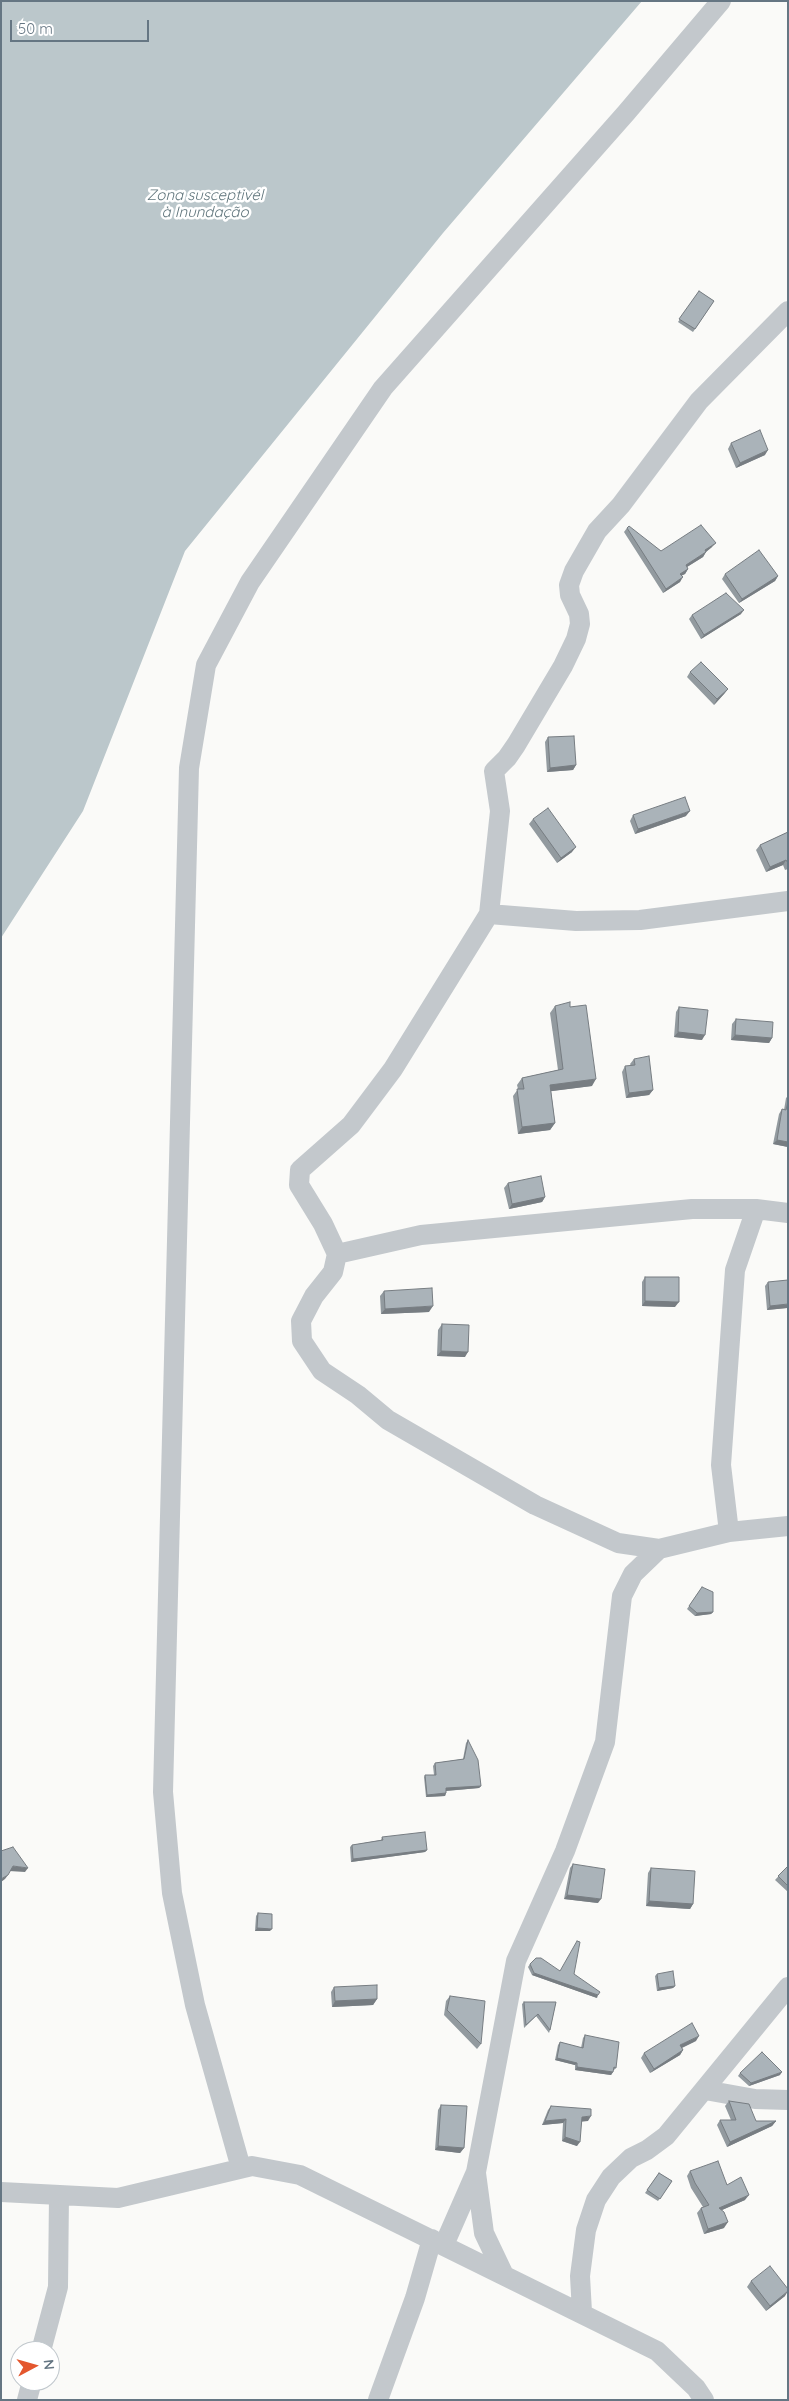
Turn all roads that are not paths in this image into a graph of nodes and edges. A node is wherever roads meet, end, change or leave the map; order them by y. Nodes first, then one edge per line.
1 (721, 1) edge
2 (788, 310) edge
3 (788, 901) edge
4 (489, 914) junction
5 (756, 1209) junction
6 (788, 1212) edge
7 (337, 1254) junction
8 (788, 1526) edge
9 (728, 1532) junction
10 (659, 1549) junction
11 (788, 1987) edge
12 (705, 2090) junction
13 (788, 2100) edge
14 (241, 2168) junction
15 (476, 2172) junction
16 (1, 2192) edge
17 (59, 2196) junction
18 (438, 2242) junction
19 (503, 2273) junction
20 (582, 2312) junction
21 (44, 2341) edge
22 (378, 2400) edge
23 (704, 2400) edge

1 - 14 street
2 - 4 street
3 - 4 street
4 - 7 street
5 - 6 street
5 - 7 street
5 - 9 street
7 - 10 street
8 - 9 street
9 - 10 street
10 - 15 street
11 - 12 street
12 - 13 street
12 - 20 street
14 - 17 street
14 - 18 street
15 - 18 street
15 - 19 street
16 - 17 street
17 - 21 street
18 - 19 street
18 - 22 street
19 - 20 street
20 - 23 street

